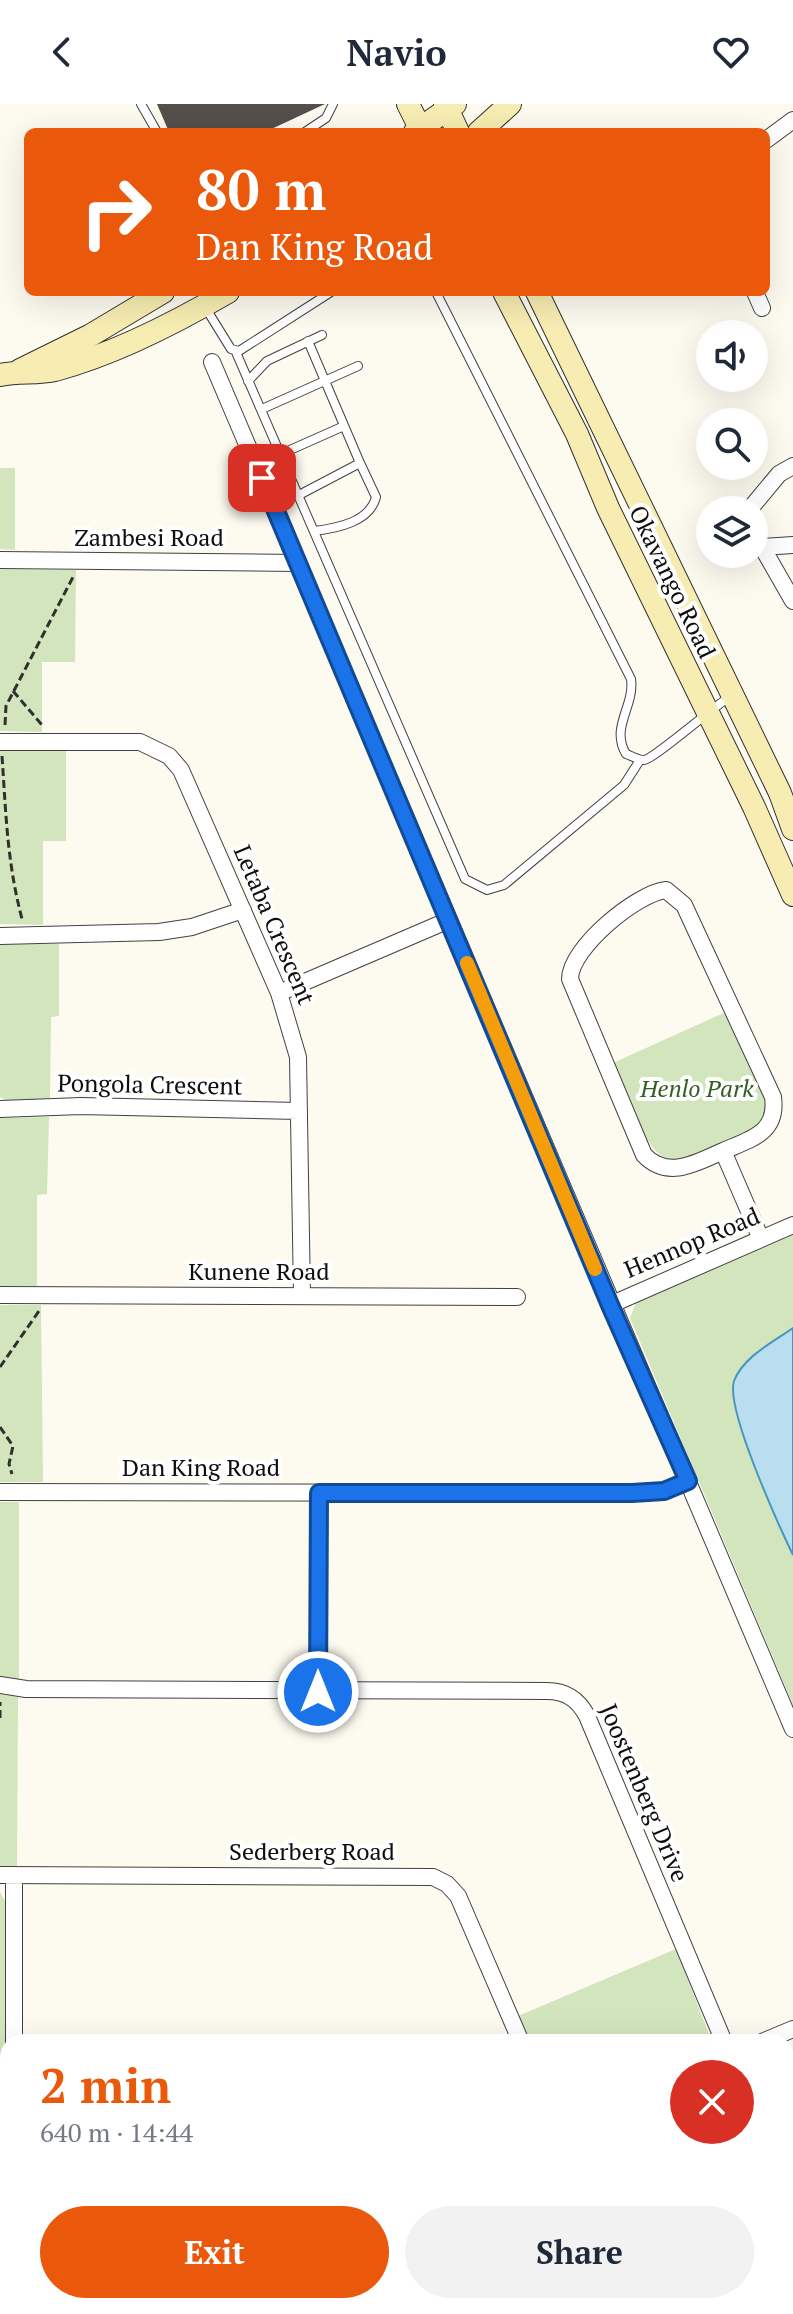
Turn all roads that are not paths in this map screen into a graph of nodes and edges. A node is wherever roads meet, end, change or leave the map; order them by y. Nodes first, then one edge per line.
1 (141, 104) edge
2 (333, 104) edge
3 (408, 104) edge
4 (510, 104) edge
5 (450, 106) edge
6 (792, 122) edge
7 (155, 128) edge
8 (311, 128) edge
9 (418, 128) edge
10 (423, 128) edge
11 (457, 128) edge
12 (483, 128) edge
13 (770, 137) edge
14 (156, 296) edge
15 (221, 296) edge
16 (325, 296) edge
17 (438, 296) edge
18 (506, 296) edge
19 (539, 296) edge
20 (757, 296) edge
21 (204, 306) junction
22 (762, 308) dead end
23 (322, 335) dead end
24 (308, 341) junction
25 (235, 350) junction
26 (212, 362) dead end
27 (358, 366) dead end
28 (10, 373) edge
29 (248, 381) junction
30 (326, 381) junction
31 (262, 409) junction
32 (344, 426) junction
33 (281, 454) junction
34 (360, 463) junction
35 (793, 466) edge
36 (299, 495) junction
37 (761, 496) edge
38 (315, 531) junction
39 (768, 541) edge
40 (793, 545) edge
41 (768, 557) edge
42 (0, 560) edge
43 (298, 563) junction
44 (793, 601) edge
45 (733, 695) junction
46 (706, 711) junction
47 (2, 742) edge
48 (640, 760) junction
49 (793, 829) edge
50 (793, 895) edge
51 (243, 910) junction
52 (449, 920) junction
53 (0, 936) edge
54 (279, 993) junction
55 (0, 1109) edge
56 (299, 1111) junction
57 (723, 1151) junction
58 (793, 1225) edge
59 (761, 1239) junction
60 (0, 1295) edge
61 (302, 1296) junction
62 (517, 1297) dead end
63 (610, 1305) junction
64 (688, 1481) junction
65 (0, 1492) edge
66 (319, 1493) junction
67 (0, 1685) edge
68 (318, 1692) junction
69 (793, 1729) edge
70 (7, 1875) edge
71 (14, 2034) edge
72 (518, 2034) edge
73 (721, 2034) edge

1 - 7 lane
2 - 8 lane
3 - 9 main road
4 - 12 main road
5 - 10 main road
5 - 11 main road
6 - 13 street
14 - 28 main road
15 - 21 main road
16 - 25 lane
17 - 48 lane
18 - 46 main road, Okavango Road
19 - 45 main road, Okavango Road
20 - 22 street
21 - 25 lane
21 - 28 main road
23 - 24 lane
24 - 29 lane
24 - 30 lane
25 - 29 lane
26 - 43 street
27 - 30 lane
29 - 31 lane
30 - 31 lane
30 - 32 lane
31 - 33 lane
32 - 33 lane
32 - 34 lane
33 - 36 lane
34 - 36 lane
34 - 38 lane
35 - 37 street
36 - 38 lane
38 - 48 lane
39 - 40 street
41 - 44 street
42 - 43 street, Zambesi Road
43 - 52 street
45 - 46 lane
45 - 49 main road, Okavango Road
46 - 48 lane
46 - 50 main road, Okavango Road
47 - 51 street, Letaba Crescent
51 - 53 street
51 - 54 street, Letaba Crescent
52 - 54 street
52 - 63 street
54 - 56 street, Letaba Crescent
55 - 56 street, Pongola Crescent
56 - 61 street, Letaba Crescent
57 - 57 street
57 - 59 street
58 - 59 street, Hennop Road
59 - 63 street, Hennop Road
60 - 61 street, Kunene Road
61 - 62 street, Kunene Road
63 - 64 street
64 - 66 street, Dan King Road
64 - 69 street
65 - 66 street, Dan King Road
66 - 68 street
67 - 68 street, Joostenberg Drive
68 - 73 street, Joostenberg Drive
70 - 71 street
70 - 72 street, Sederberg Road

